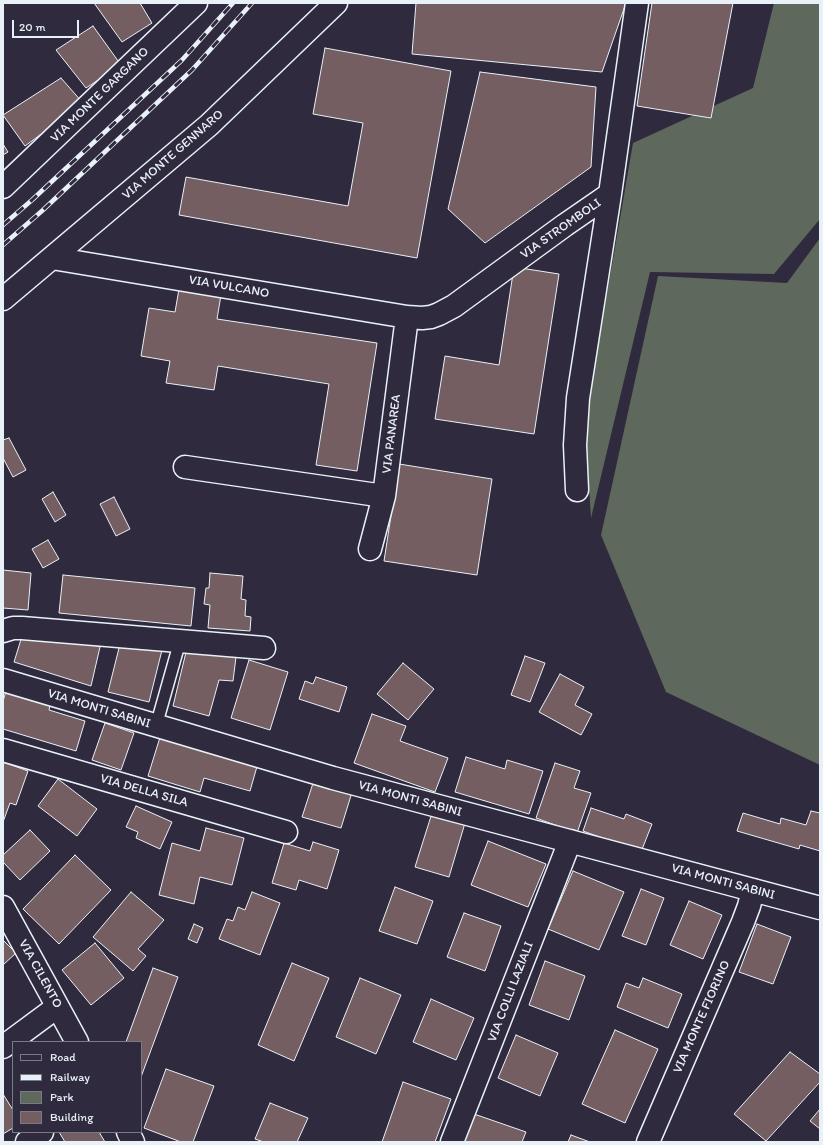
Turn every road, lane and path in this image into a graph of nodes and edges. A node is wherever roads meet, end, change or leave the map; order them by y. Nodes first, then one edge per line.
1 (196, 3) edge
2 (336, 3) edge
3 (637, 3) edge
4 (3, 187) edge
5 (610, 194) junction
6 (52, 258) junction
7 (3, 299) edge
8 (406, 317) junction
9 (185, 468) dead end
10 (577, 490) dead end
11 (384, 496) junction
12 (370, 549) dead end
13 (3, 631) edge
14 (180, 641) junction
15 (264, 648) dead end
16 (3, 680) edge
17 (156, 726) junction
18 (3, 750) edge
19 (286, 832) dead end
20 (570, 841) junction
21 (753, 890) junction
22 (3, 907) edge
23 (820, 908) edge
24 (58, 1006) junction
25 (76, 1041) edge
26 (3, 1047) edge
27 (40, 1133) edge
28 (128, 1133) edge
29 (27, 1142) edge
30 (133, 1142) edge
31 (452, 1142) edge
32 (648, 1142) edge

1 - 4 street, VIA MONTE GARGANO
2 - 6 street, VIA MONTE GENNARO
3 - 5 street, VIA STROMBOLI
5 - 8 street, VIA STROMBOLI
5 - 10 street
6 - 7 street, VIA MONTE GENNARO
6 - 8 street, VIA VULCANO
8 - 11 street, VIA PANAREA
9 - 11 street
11 - 12 street, VIA PANAREA
13 - 14 street
14 - 15 street
14 - 17 lane
16 - 17 street, VIA MONTI SABINI
17 - 20 street, VIA MONTI SABINI
18 - 19 street, VIA DELLA SILA
20 - 21 street, VIA MONTI SABINI
20 - 31 street, VIA COLLI LAZIALI
21 - 23 street, VIA MONTI SABINI
21 - 32 street, VIA MONTE FIORINO
22 - 24 street, VIA CILENTO
24 - 25 street, VIA CILENTO
24 - 26 street
27 - 29 street
28 - 30 street

